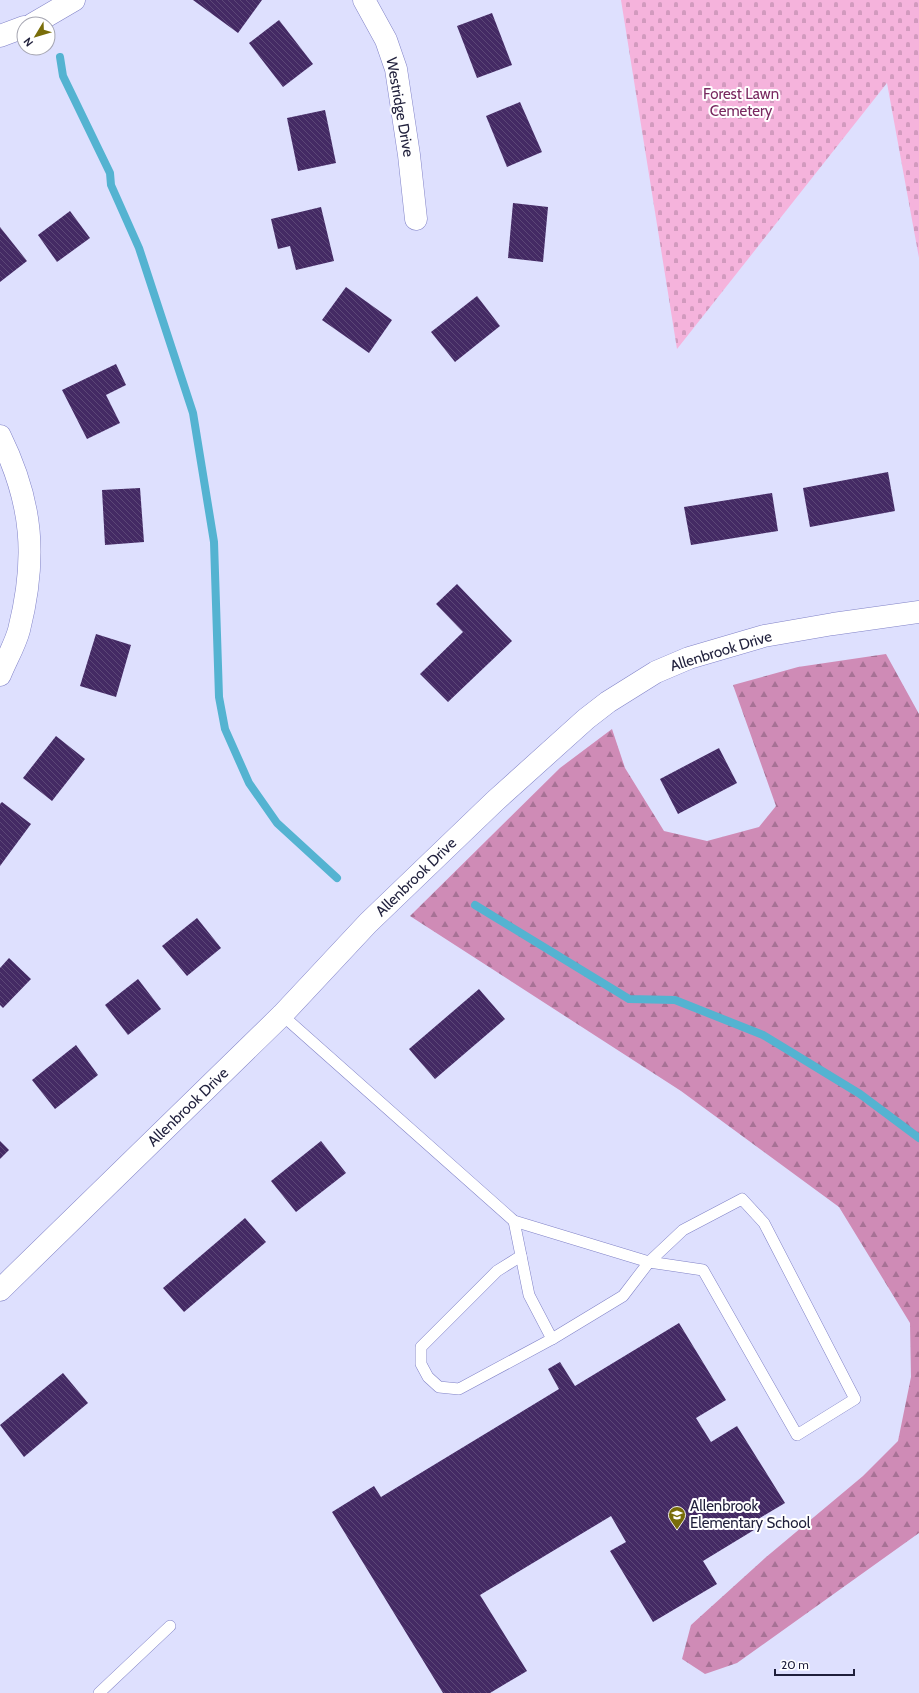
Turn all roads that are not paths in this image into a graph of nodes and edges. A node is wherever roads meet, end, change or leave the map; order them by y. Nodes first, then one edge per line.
1 (74, 0) edge
2 (364, 0) edge
3 (47, 16) edge
4 (16, 30) edge
5 (0, 36) edge
6 (416, 219) dead end
7 (0, 436) edge
8 (919, 612) edge
9 (0, 675) edge
10 (282, 1015) junction
11 (514, 1221) junction
12 (521, 1256) junction
13 (649, 1262) junction
14 (0, 1290) edge
15 (552, 1339) junction
16 (170, 1626) dead end
17 (99, 1693) edge

1 - 3 street
2 - 6 street, Westridge Drive
4 - 5 street
7 - 9 street
8 - 10 street, Allenbrook Drive
10 - 11 lane
10 - 14 street, Allenbrook Drive
11 - 12 lane
11 - 13 lane
12 - 15 lane
12 - 15 lane
13 - 13 lane
13 - 15 lane
16 - 17 lane

